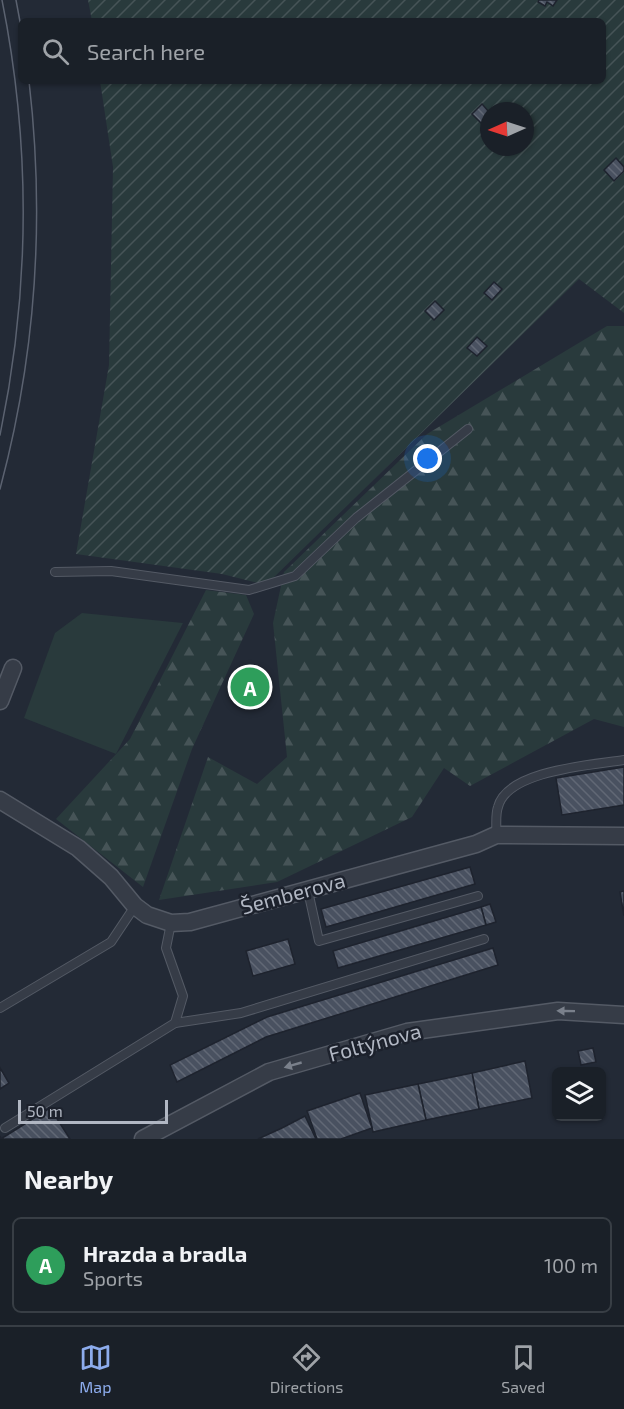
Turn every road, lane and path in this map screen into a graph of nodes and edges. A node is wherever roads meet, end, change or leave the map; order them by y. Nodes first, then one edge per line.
1 (468, 429) dead end
2 (56, 572) dead end
3 (14, 668) dead end
4 (0, 700) edge
5 (624, 760) edge
6 (0, 800) edge
7 (496, 835) junction
8 (624, 836) edge
9 (308, 891) junction
10 (478, 896) dead end
11 (135, 906) junction
12 (171, 923) junction
13 (484, 939) dead end
14 (0, 1008) edge
15 (624, 1015) edge
16 (175, 1023) junction
17 (5, 1128) dead end
18 (143, 1139) edge

1 - 2 lane
3 - 4 street
5 - 7 lane
6 - 11 street, Šemberova
7 - 8 street, Šemberova
7 - 9 street, Šemberova
9 - 10 lane
9 - 12 street, Šemberova
11 - 12 street, Šemberova
11 - 14 lane
12 - 16 lane
13 - 16 lane
15 -> 18 street, Foltýnova
16 - 17 lane

